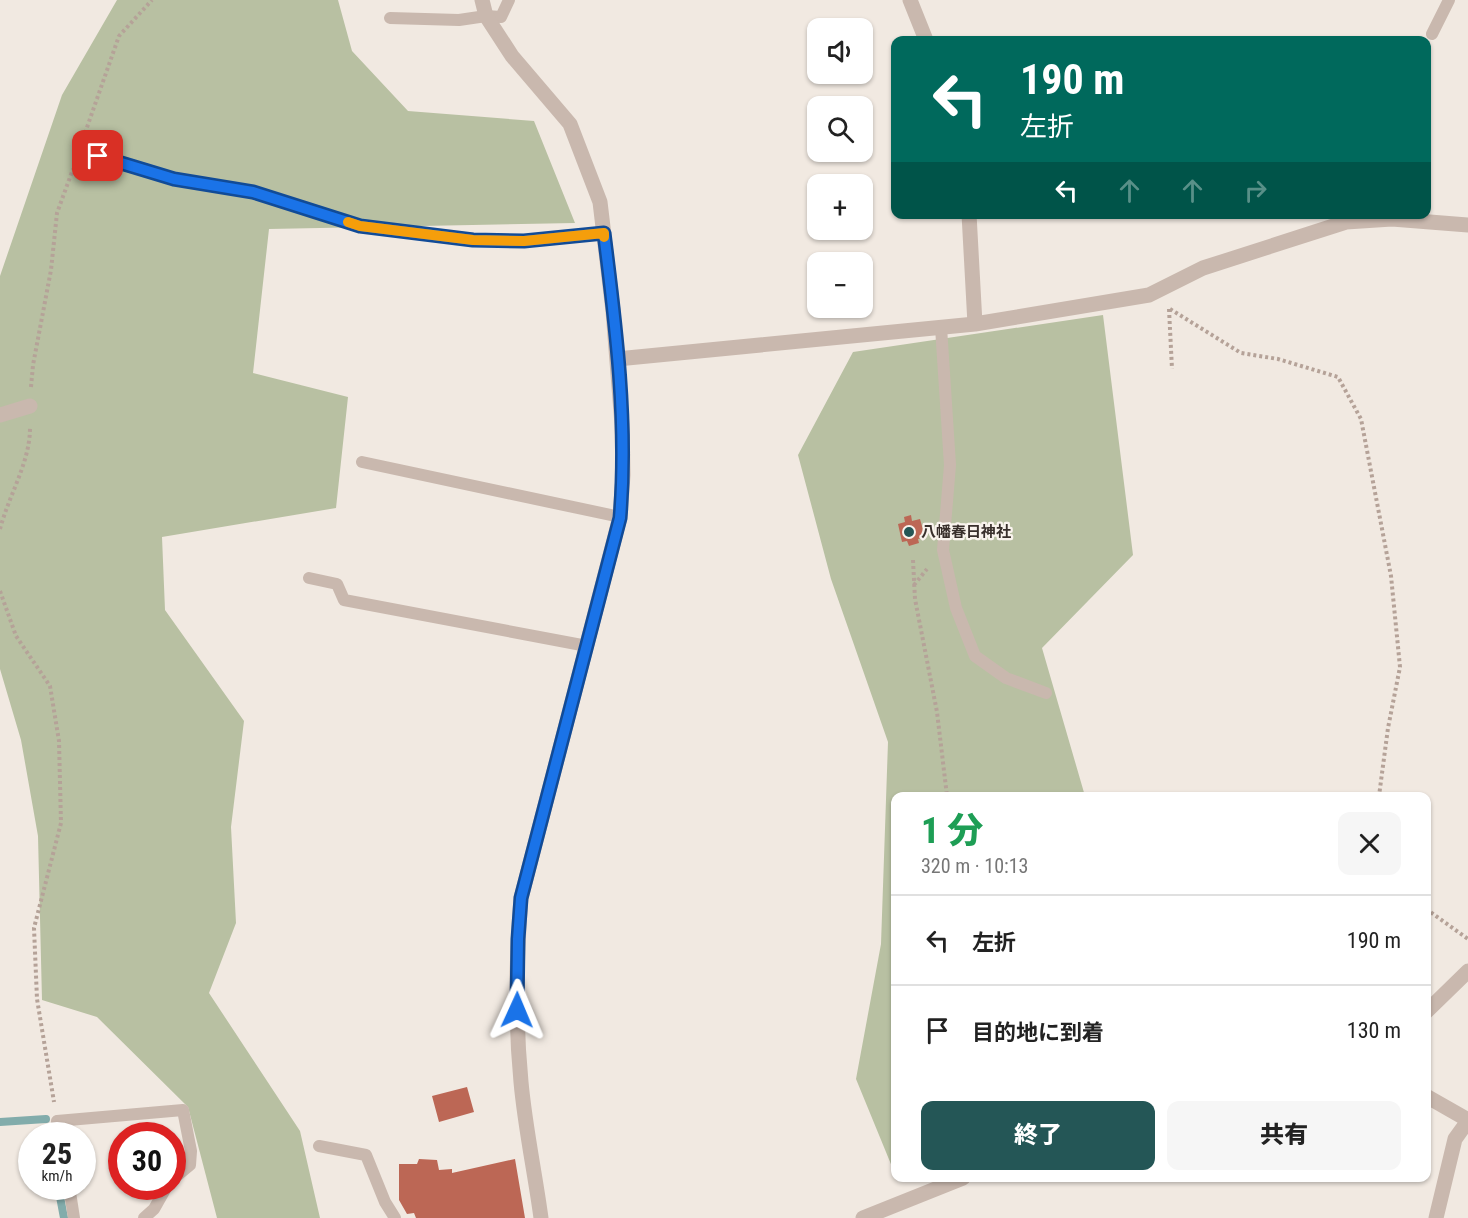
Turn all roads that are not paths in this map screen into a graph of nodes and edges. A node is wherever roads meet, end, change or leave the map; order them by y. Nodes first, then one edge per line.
1 (482, 0) edge
2 (509, 0) edge
3 (910, 0) edge
4 (1449, 0) edge
5 (486, 16) junction
6 (390, 18) dead end
7 (1432, 34) dead end
8 (924, 36) edge
9 (79, 151) road end
10 (969, 219) edge
11 (1338, 219) edge
12 (1392, 219) edge
13 (1468, 225) edge
14 (604, 233) junction
15 (975, 324) junction
16 (941, 327) junction
17 (617, 359) junction
18 (30, 406) road end
19 (0, 415) edge
20 (362, 462) dead end
21 (620, 518) junction
22 (309, 578) dead end
23 (587, 646) junction
24 (1046, 693) dead end
25 (1468, 971) edge
26 (1431, 1007) edge
27 (1431, 1099) edge
28 (1468, 1120) edge
29 (57, 1122) edge
30 (185, 1122) edge
31 (186, 1125) edge
32 (319, 1146) dead end
33 (186, 1168) edge
34 (953, 1182) edge
35 (71, 1200) edge
36 (159, 1200) edge
37 (74, 1218) edge
38 (144, 1218) edge
39 (395, 1218) edge
40 (541, 1218) edge
41 (863, 1218) edge
42 (1436, 1218) edge

1 - 5 street
2 - 5 lane
3 - 8 street
4 - 7 lane
5 - 6 lane
5 - 14 street
9 - 14 lane
10 - 15 street
11 - 15 street
12 - 13 street
14 - 17 street
15 - 16 street
16 - 17 street
16 - 24 lane
17 - 21 street
18 - 19 street
20 - 21 lane
21 - 23 street
22 - 23 lane
23 - 40 street
25 - 26 street
27 - 28 street
28 - 42 street
29 - 30 lane
31 - 33 lane
32 - 39 lane
34 - 41 street
35 - 37 lane
36 - 38 lane

